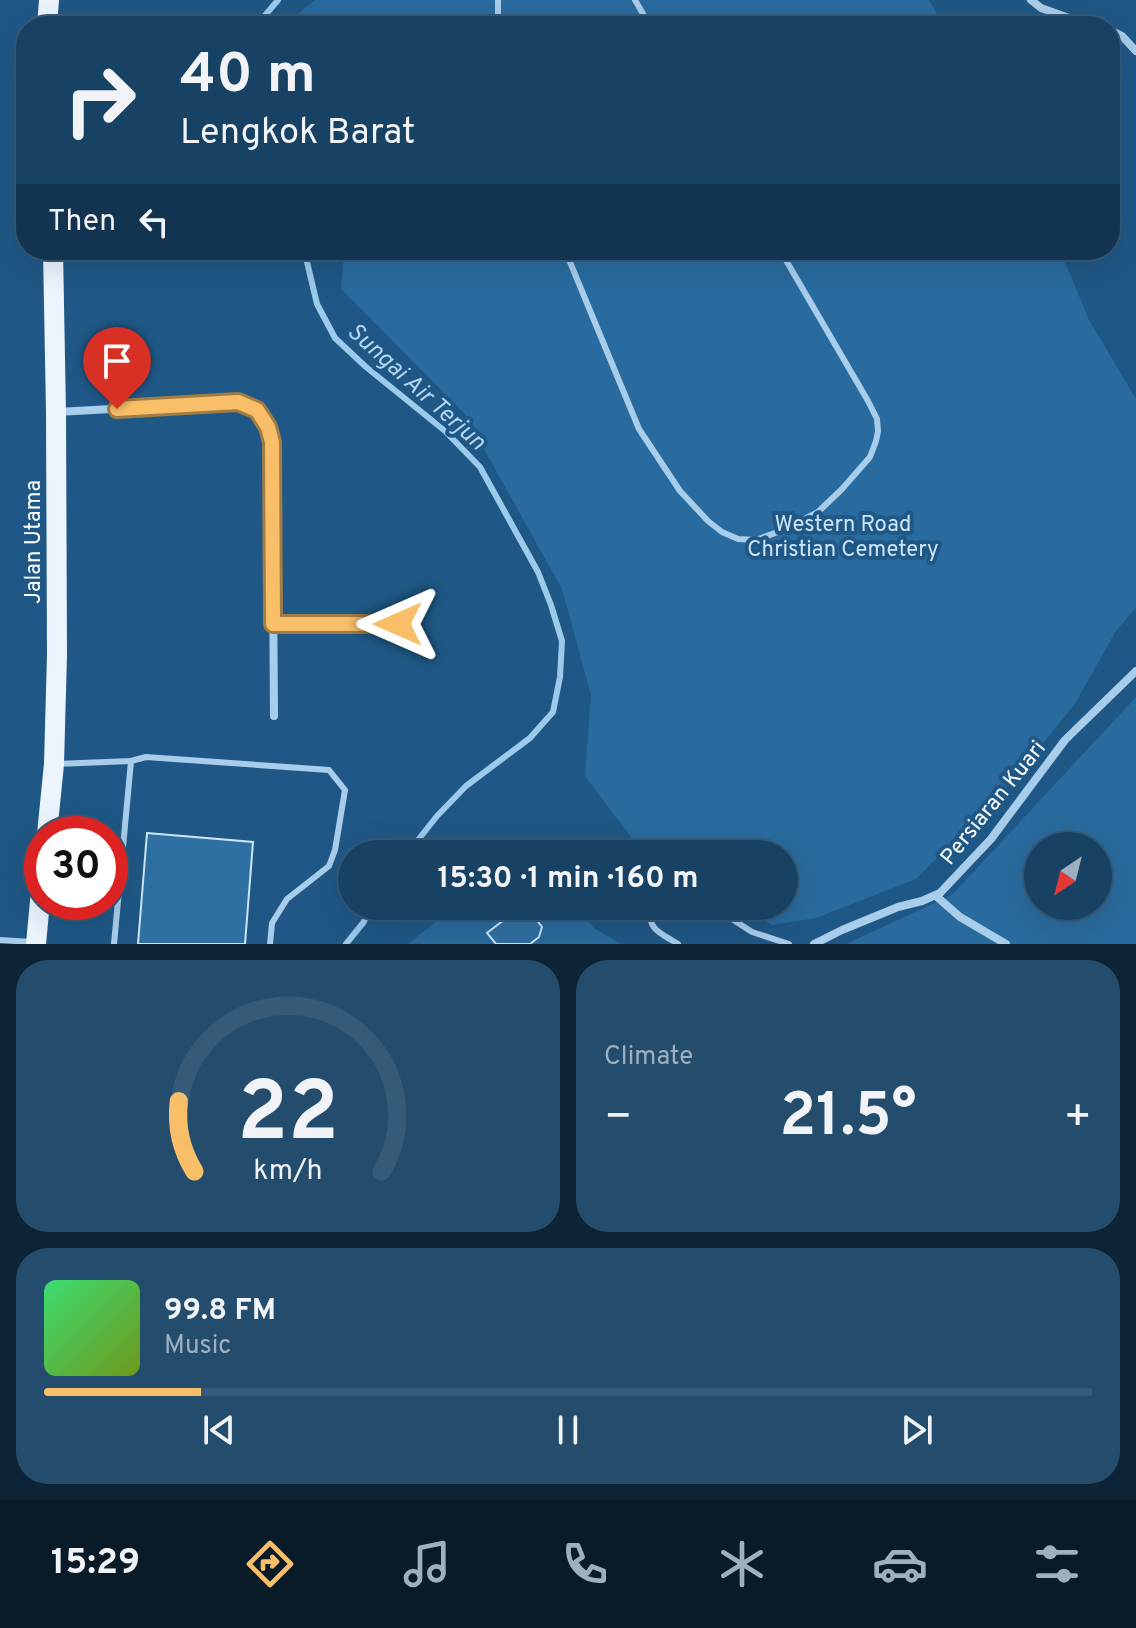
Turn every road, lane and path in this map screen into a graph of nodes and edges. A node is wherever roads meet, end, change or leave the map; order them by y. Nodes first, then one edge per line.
1 (1031, 0) edge
2 (1063, 16) edge
3 (1120, 35) edge
4 (1136, 51) edge
5 (53, 260) edge
6 (569, 260) edge
7 (786, 260) edge
8 (56, 412) junction
9 (273, 624) junction
10 (398, 624) dead end
11 (1136, 671) edge
12 (274, 716) dead end
13 (131, 761) junction
14 (54, 764) junction
15 (49, 816) edge
16 (936, 896) junction
17 (38, 920) edge
18 (650, 920) edge
19 (734, 920) edge
20 (0, 940) edge
21 (36, 943) edge
22 (114, 944) edge
23 (270, 944) edge
24 (678, 944) edge
25 (789, 944) edge
26 (814, 944) edge
27 (1006, 944) edge

1 - 2 street
3 - 4 street
5 - 8 main road, Jalan Utama
6 - 7 lane
8 - 9 street
8 - 14 main road, Jalan Utama
9 - 10 street
9 - 12 street
11 - 16 street, Persiaran Kuari
13 - 14 lane
13 - 22 lane
13 - 23 lane
14 - 15 main road, Jalan Utama
16 - 26 street, Persiaran Kuari
16 - 27 street
17 - 21 main road
18 - 24 lane
19 - 25 lane
20 - 21 lane

